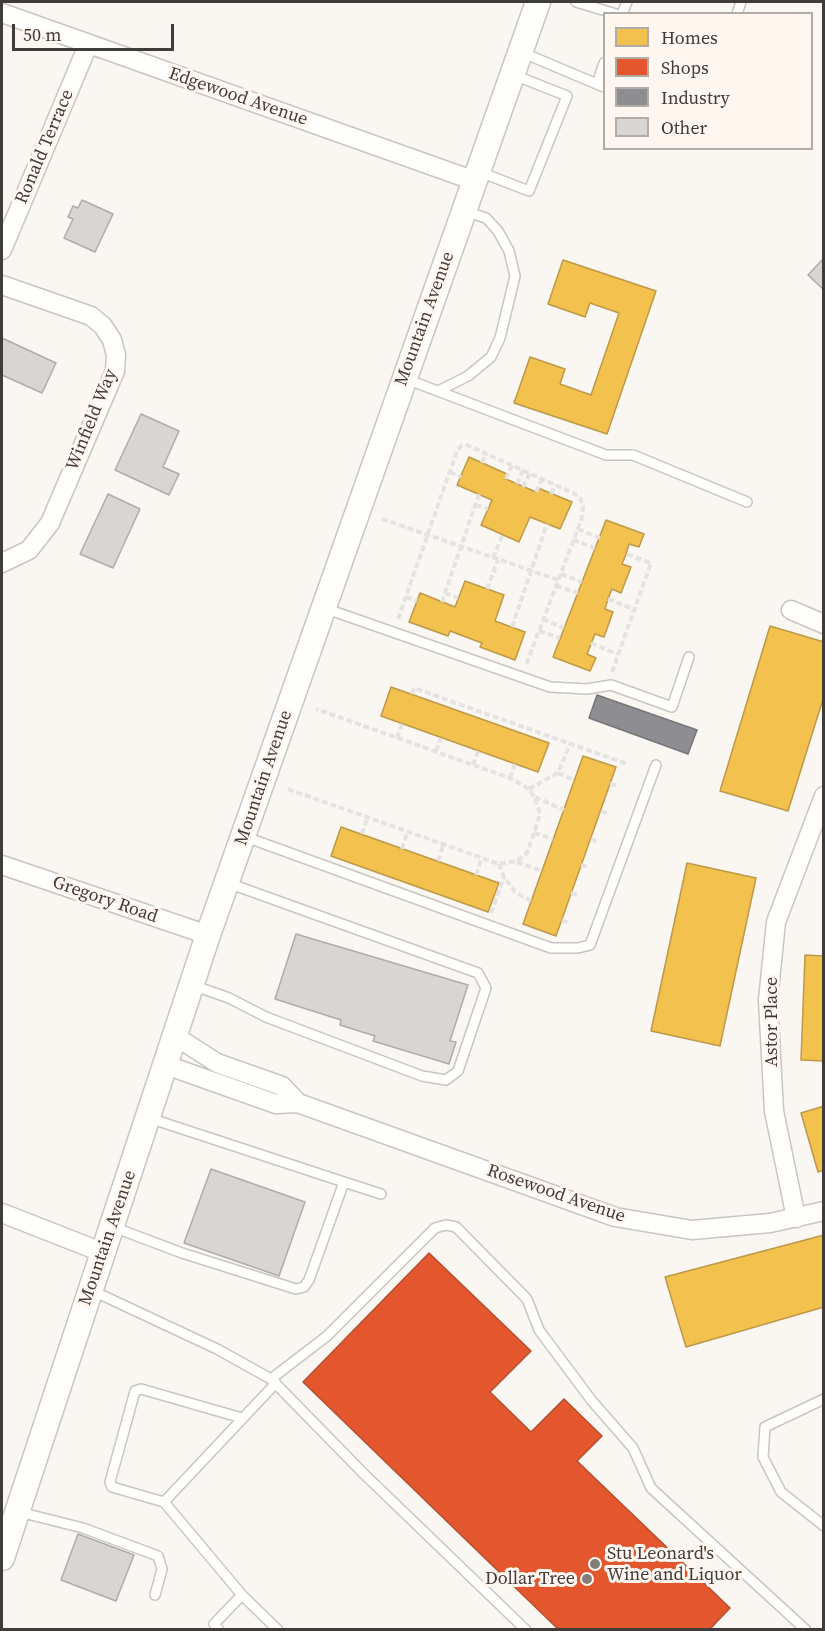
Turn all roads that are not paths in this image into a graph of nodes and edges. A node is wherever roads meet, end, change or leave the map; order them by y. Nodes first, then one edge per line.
1 (538, 2) edge
2 (576, 2) edge
3 (609, 12) edge
4 (2, 13) edge
5 (88, 45) junction
6 (515, 63) junction
7 (603, 71) edge
8 (601, 86) edge
9 (477, 176) junction
10 (465, 210) junction
11 (2, 250) edge
12 (2, 285) edge
13 (404, 378) junction
14 (440, 390) junction
15 (747, 502) dead end
16 (2, 563) edge
17 (324, 608) junction
18 (791, 610) dead end
19 (824, 624) edge
20 (689, 657) dead end
21 (656, 765) dead end
22 (824, 796) edge
23 (243, 836) junction
24 (2, 865) edge
25 (227, 883) junction
26 (208, 935) junction
27 (192, 985) junction
28 (176, 1036) junction
29 (166, 1065) junction
30 (298, 1103) junction
31 (148, 1117) junction
32 (344, 1182) junction
33 (381, 1194) dead end
34 (824, 1211) edge
35 (2, 1213) edge
36 (796, 1218) junction
37 (112, 1227) junction
38 (104, 1253) junction
39 (91, 1290) junction
40 (274, 1381) junction
41 (824, 1399) edge
42 (242, 1418) junction
43 (164, 1502) junction
44 (17, 1511) junction
45 (824, 1526) edge
46 (2, 1558) edge
47 (154, 1595) dead end
48 (242, 1595) junction
49 (214, 1628) edge
50 (278, 1629) edge
51 (526, 1629) edge
52 (806, 1629) edge

1 - 6 street, Mountain Avenue
2 - 3 lane
4 - 5 street, Edgewood Avenue
5 - 9 street, Edgewood Avenue
5 - 11 street, Ronald Terrace
6 - 8 lane
6 - 9 street, Mountain Avenue
6 - 9 lane
7 - 8 lane
9 - 10 street, Mountain Avenue
10 - 13 street, Mountain Avenue
10 - 14 lane
12 - 16 street, Winfield Way
13 - 14 lane
13 - 17 street, Mountain Avenue
14 - 15 lane
17 - 20 lane
17 - 23 street, Mountain Avenue
18 - 19 street
21 - 23 lane
22 - 36 street, Astor Place
23 - 25 street, Mountain Avenue
24 - 26 street, Gregory Road
25 - 26 street, Mountain Avenue
25 - 27 lane
26 - 27 street, Mountain Avenue
27 - 28 street, Mountain Avenue
28 - 29 street, Mountain Avenue
28 - 30 street, Rosewood Avenue
29 - 30 street, Rosewood Avenue
29 - 31 street, Mountain Avenue
30 - 36 street, Rosewood Avenue
31 - 32 lane
31 - 37 street, Mountain Avenue
32 - 33 lane
32 - 37 lane
34 - 36 street, Rosewood Avenue
35 - 38 street
37 - 38 street, Mountain Avenue
38 - 39 street, Mountain Avenue
39 - 40 lane
39 - 44 street, Mountain Avenue
40 - 42 lane
40 - 51 lane
40 - 52 lane
41 - 45 lane
42 - 43 lane
42 - 43 lane
43 - 48 lane
44 - 46 street, Mountain Avenue
44 - 47 lane
48 - 49 lane
48 - 50 lane

